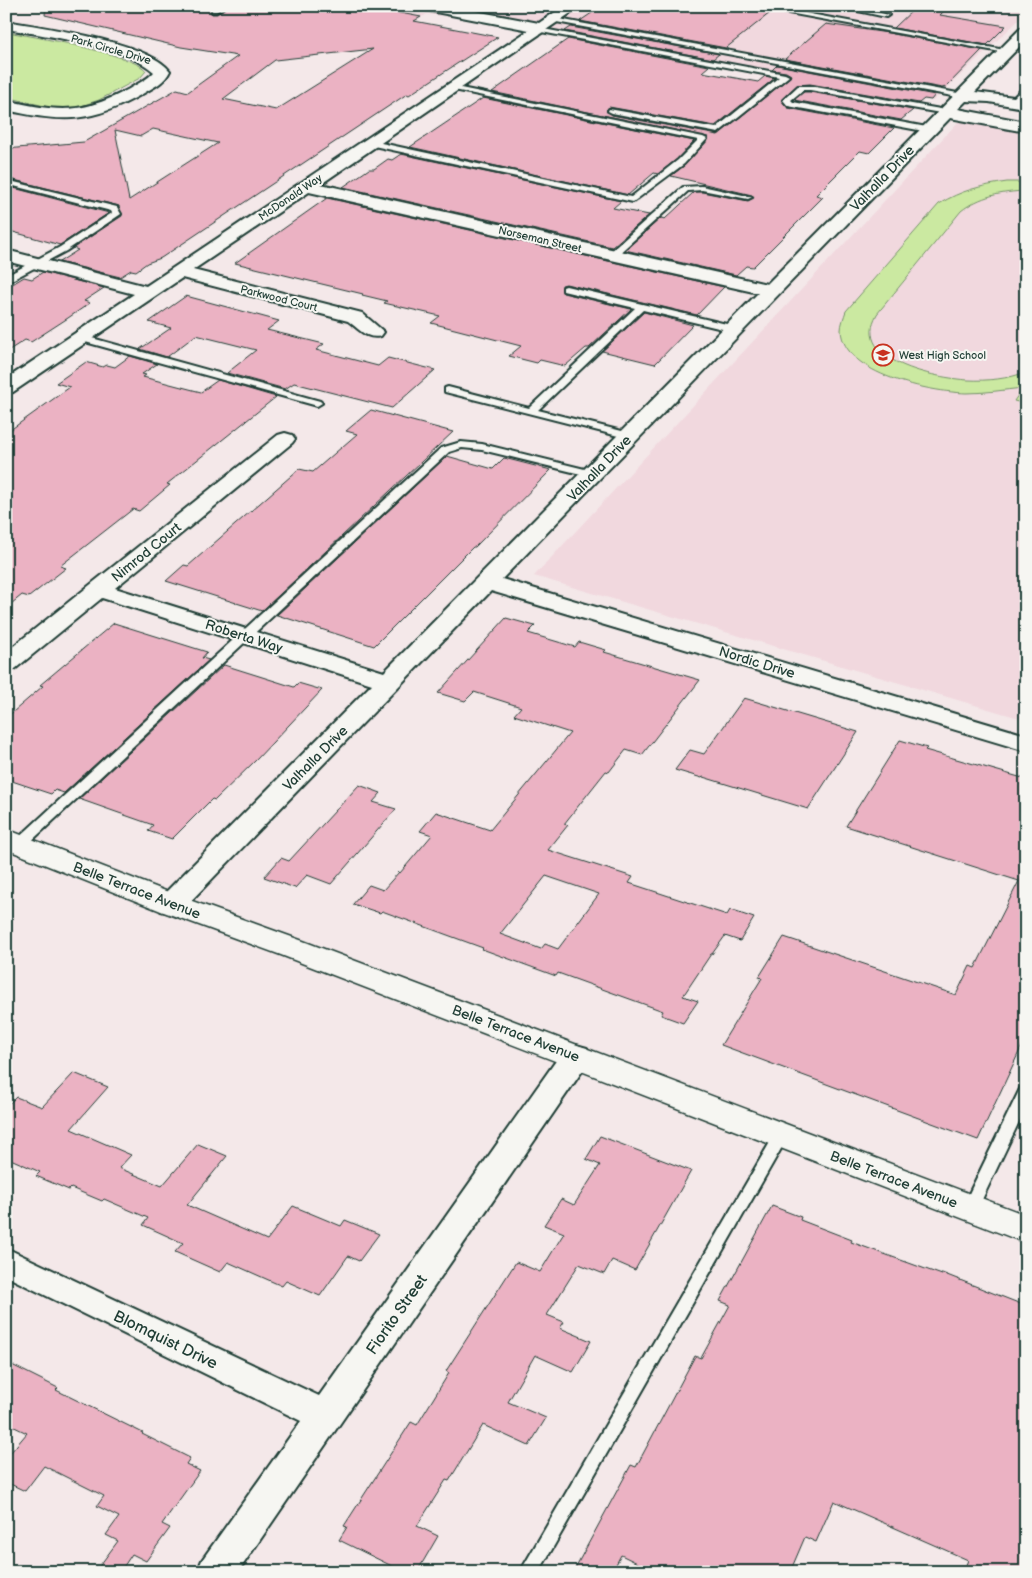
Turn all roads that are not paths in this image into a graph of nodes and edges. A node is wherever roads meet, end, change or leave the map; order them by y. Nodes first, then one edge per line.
1 (222, 6) edge
2 (574, 6) edge
3 (754, 6) edge
4 (838, 6) edge
5 (432, 7) edge
6 (214, 11) dead end
7 (886, 15) dead end
8 (6, 25) edge
9 (545, 26) junction
10 (1026, 31) edge
11 (1006, 51) junction
12 (459, 85) junction
13 (519, 92) dead end
14 (1026, 94) edge
15 (964, 96) junction
16 (6, 105) edge
17 (602, 109) dead end
18 (946, 112) junction
19 (1026, 127) edge
20 (929, 130) junction
21 (372, 143) junction
22 (6, 182) edge
23 (307, 186) junction
24 (748, 197) dead end
25 (6, 255) edge
26 (612, 255) junction
27 (36, 262) junction
28 (179, 272) junction
29 (6, 280) edge
30 (566, 289) dead end
31 (772, 291) junction
32 (149, 292) junction
33 (641, 307) junction
34 (735, 329) junction
35 (374, 332) dead end
36 (81, 338) junction
37 (6, 388) edge
38 (448, 390) dead end
39 (317, 403) dead end
40 (531, 411) junction
41 (630, 436) junction
42 (285, 439) dead end
43 (593, 474) junction
44 (487, 582) junction
45 (99, 590) junction
46 (244, 636) junction
47 (6, 664) edge
48 (389, 682) junction
49 (1026, 743) edge
50 (13, 841) edge
51 (171, 904) junction
52 (576, 1056) junction
53 (1026, 1091) edge
54 (781, 1136) junction
55 (970, 1208) junction
56 (1026, 1229) edge
57 (6, 1261) edge
58 (325, 1416) junction
59 (216, 1572) edge
60 (529, 1572) edge

1 - 6 lane
2 - 9 street, McDonald Way
3 - 11 lane
4 - 7 lane
5 - 9 street
8 - 16 street, Park Circle Drive
9 - 12 street, McDonald Way
9 - 15 lane
9 - 17 lane
10 - 11 street, Valhalla Drive
11 - 15 street, Valhalla Drive
12 - 13 lane
12 - 21 street, McDonald Way
12 - 21 lane
14 - 15 street
15 - 18 street, Valhalla Drive
18 - 19 street
18 - 20 street, Valhalla Drive
18 - 20 lane
20 - 31 street, Valhalla Drive
21 - 23 street, McDonald Way
22 - 27 lane
23 - 26 street, Norseman Street
23 - 28 street, McDonald Way
24 - 26 lane
25 - 27 street
26 - 31 street, Norseman Street
27 - 29 lane
27 - 32 street
28 - 32 street, McDonald Way
28 - 35 street, Parkwood Court
30 - 33 lane
31 - 34 street, Valhalla Drive
32 - 36 street, McDonald Way
33 - 34 lane
33 - 40 lane
34 - 41 street, Valhalla Drive
36 - 37 street, McDonald Way
36 - 39 lane
38 - 40 lane
40 - 41 lane
41 - 43 street, Valhalla Drive
42 - 45 street, Nimrod Court
43 - 44 street, Valhalla Drive
43 - 46 lane
44 - 48 street, Valhalla Drive
44 - 49 street, Nordic Drive
45 - 46 street, Roberta Way
45 - 47 street, Nimrod Court
46 - 48 street, Roberta Way
46 - 50 lane
48 - 51 street, Valhalla Drive
50 - 51 street, Belle Terrace Avenue
51 - 52 street, Belle Terrace Avenue
52 - 54 street, Belle Terrace Avenue
52 - 58 street, Fiorito Street
53 - 55 lane
54 - 55 street, Belle Terrace Avenue
54 - 60 lane
55 - 56 street, Belle Terrace Avenue
57 - 58 street, Blomquist Drive
58 - 59 street, Fiorito Street

